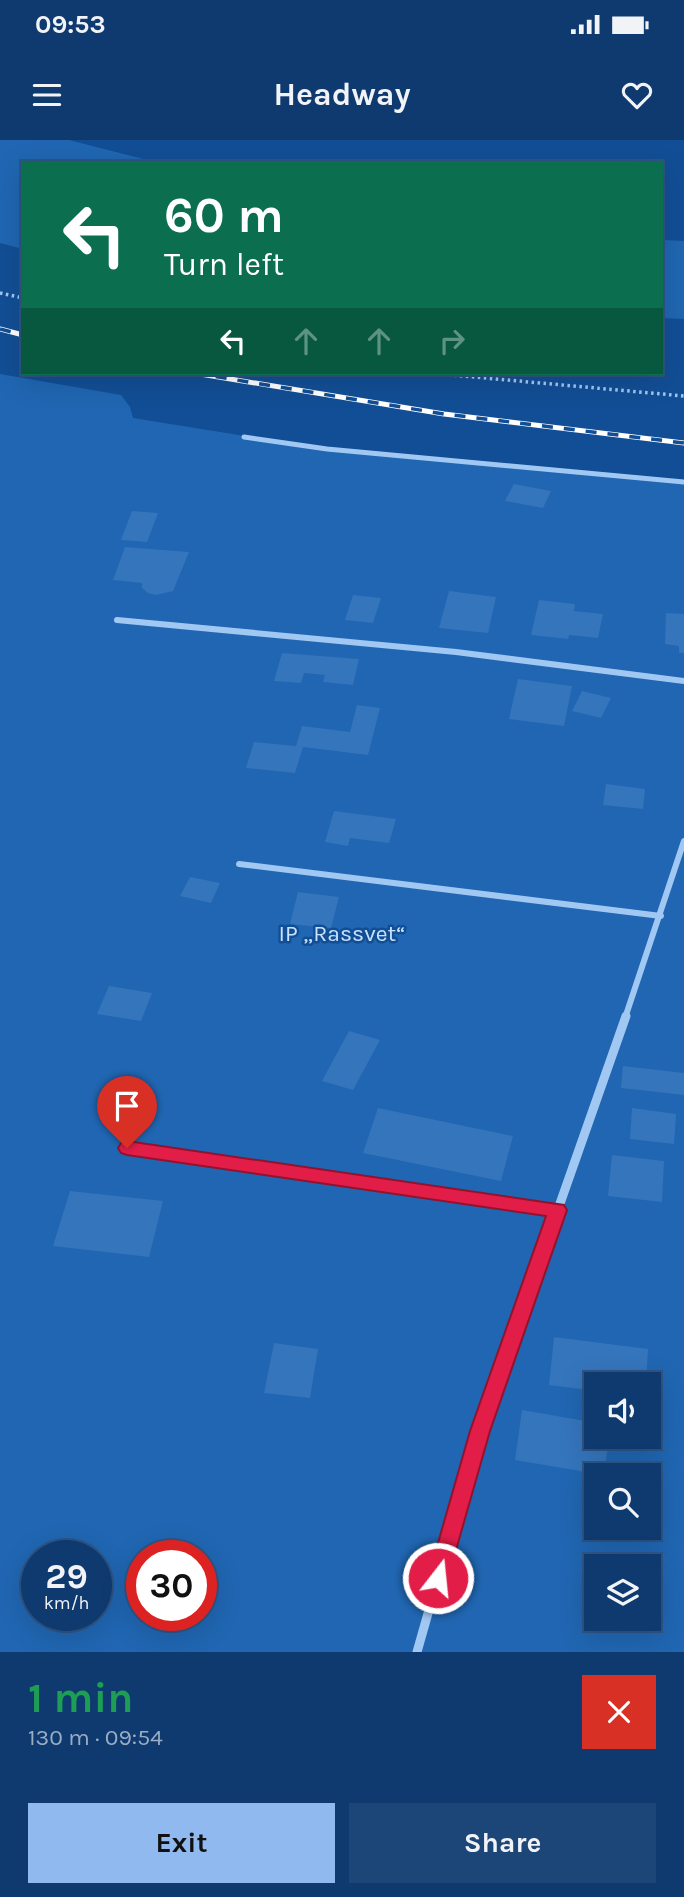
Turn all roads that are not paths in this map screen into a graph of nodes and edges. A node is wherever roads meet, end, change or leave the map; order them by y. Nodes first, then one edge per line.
1 (244, 438) dead end
2 (684, 482) edge
3 (117, 620) dead end
4 (684, 681) edge
5 (684, 841) edge
6 (239, 864) dead end
7 (661, 916) junction
8 (127, 1148) dead end
9 (558, 1210) junction
10 (417, 1652) edge

1 - 2 street
3 - 4 street
5 - 7 street
6 - 7 street
7 - 9 street
8 - 9 street
9 - 10 street

